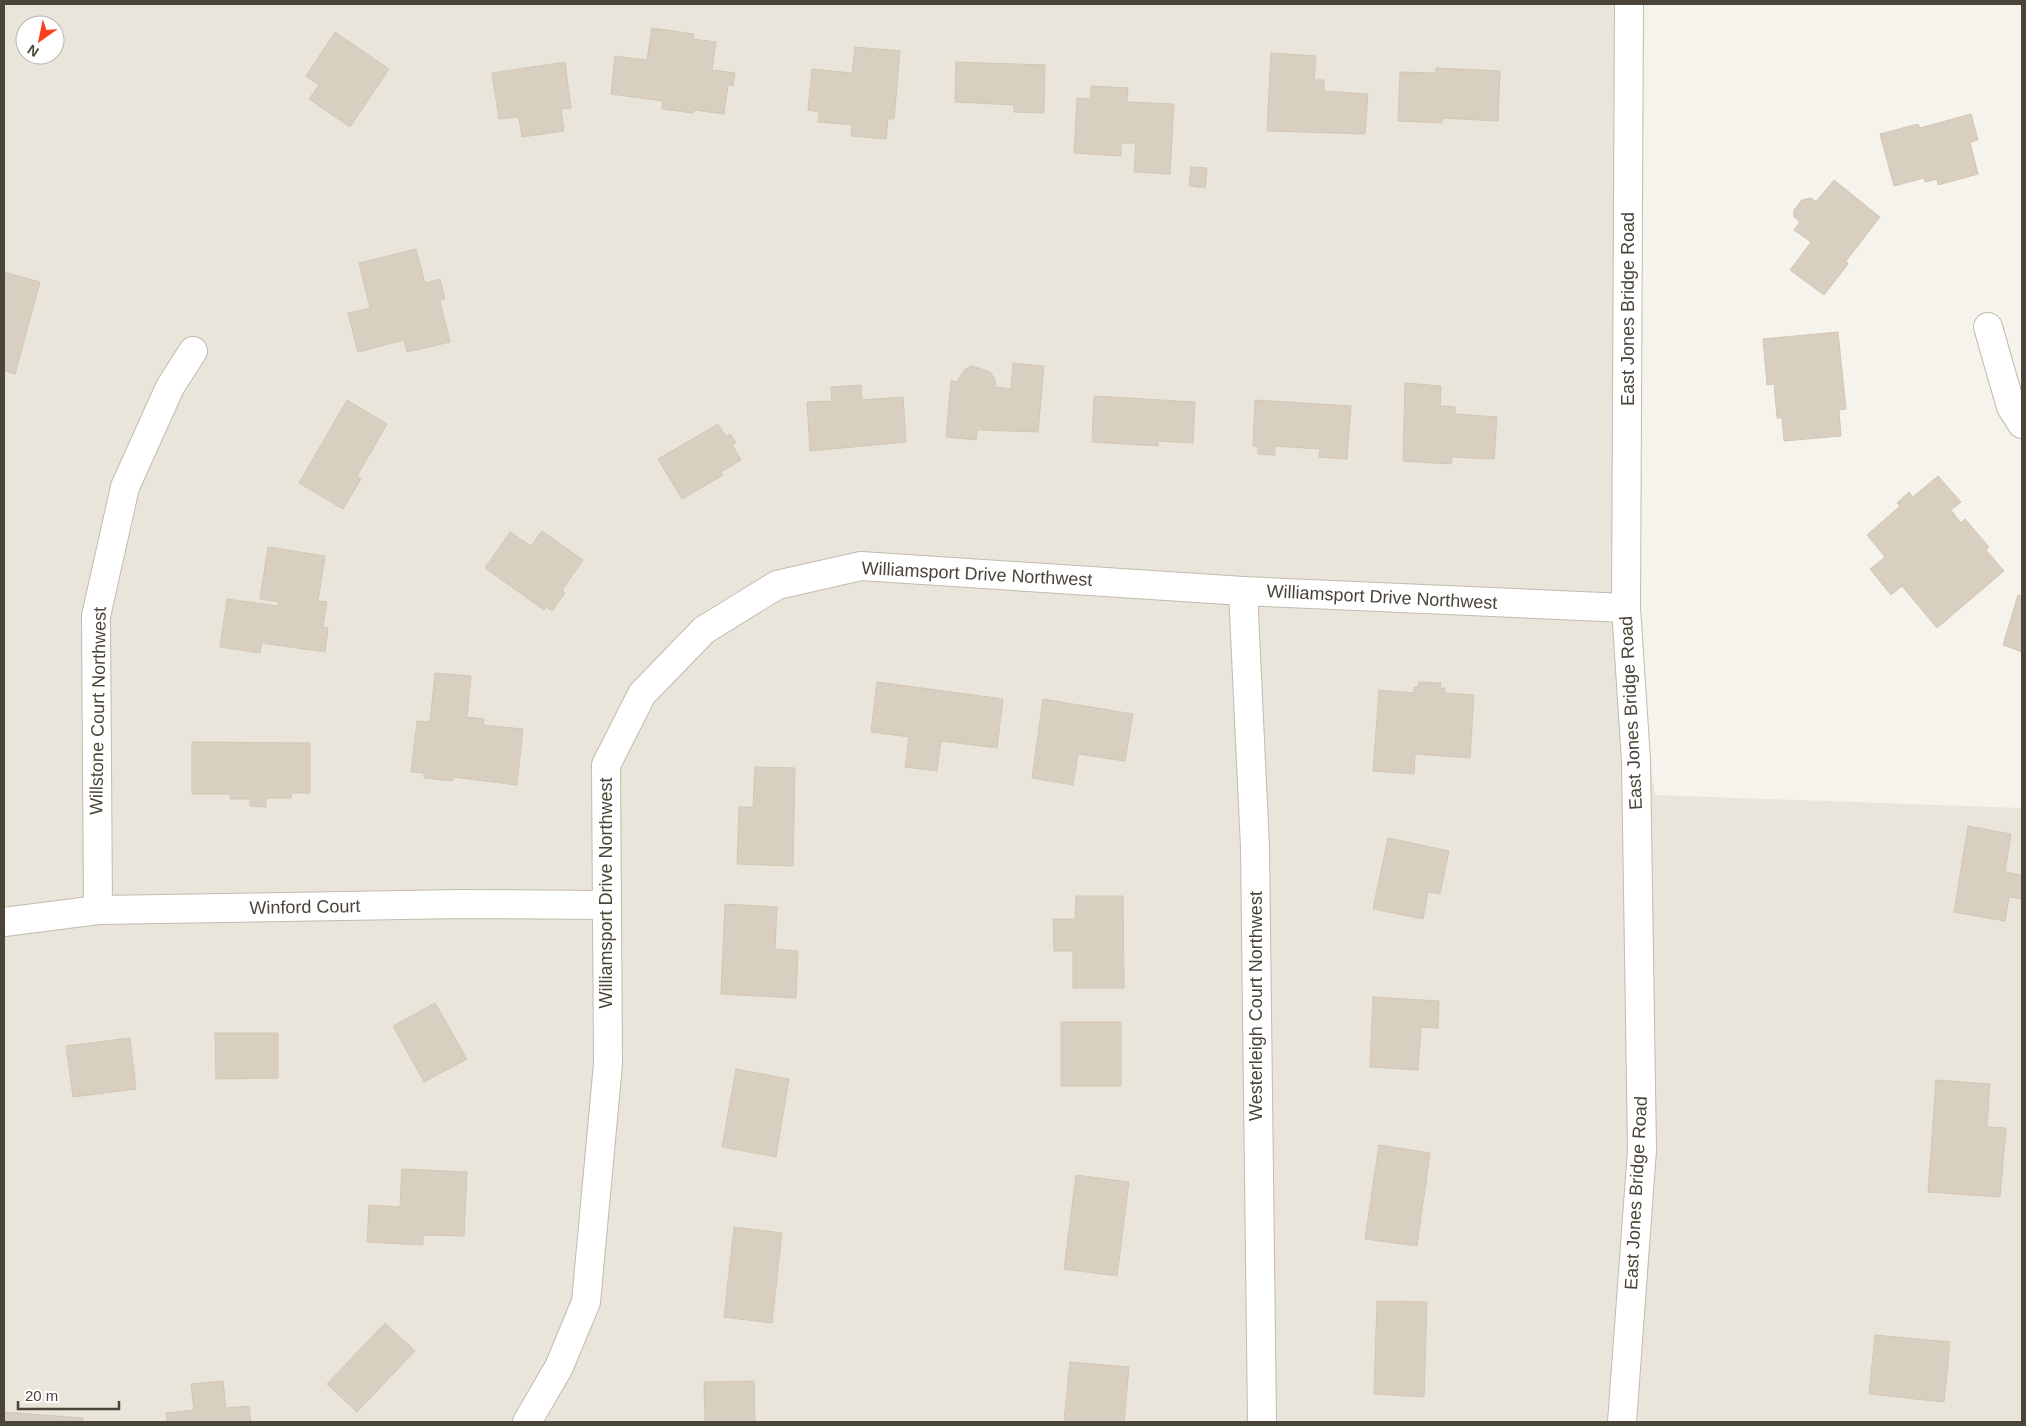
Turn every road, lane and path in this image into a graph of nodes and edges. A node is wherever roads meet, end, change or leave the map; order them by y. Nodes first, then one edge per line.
1 (1629, 4) edge
2 (1988, 327) dead end
3 (193, 351) dead end
4 (2022, 424) edge
5 (1243, 591) junction
6 (1626, 608) junction
7 (606, 905) junction
8 (98, 910) junction
9 (4, 922) edge
10 (527, 1422) edge
11 (1262, 1422) edge
12 (1622, 1422) edge

1 - 6 street, East Jones Bridge Road
2 - 4 street
3 - 8 street, Willstone Court Northwest
5 - 6 street, Williamsport Drive Northwest
5 - 7 street, Williamsport Drive Northwest
5 - 11 street, Westerleigh Court Northwest
6 - 12 street, East Jones Bridge Road
7 - 8 street, Winford Court
7 - 10 street, Williamsport Drive Northwest
8 - 9 street, Winford Court

